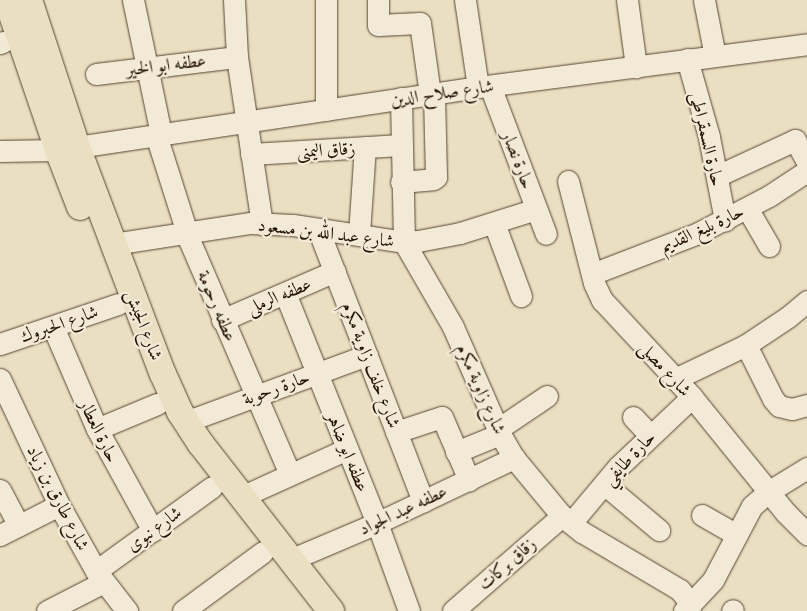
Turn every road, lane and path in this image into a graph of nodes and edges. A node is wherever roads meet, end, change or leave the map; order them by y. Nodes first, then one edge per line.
1 (8, 0) edge
2 (29, 0) edge
3 (133, 0) edge
4 (234, 0) edge
5 (326, 0) edge
6 (378, 0) edge
7 (465, 0) edge
8 (627, 0) edge
9 (704, 0) edge
10 (807, 44) edge
11 (715, 56) junction
12 (237, 57) junction
13 (687, 59) junction
14 (636, 67) junction
15 (147, 68) junction
16 (96, 74) dead end
17 (484, 86) junction
18 (432, 94) junction
19 (401, 98) junction
20 (326, 110) junction
21 (246, 122) junction
22 (158, 134) junction
23 (401, 146) junction
24 (68, 148) junction
25 (365, 148) junction
26 (0, 151) edge
27 (251, 154) junction
28 (807, 162) edge
29 (807, 171) edge
30 (717, 176) junction
31 (568, 181) dead end
32 (401, 182) junction
33 (747, 208) junction
34 (536, 209) junction
35 (725, 220) junction
36 (494, 223) junction
37 (262, 224) junction
38 (318, 229) junction
39 (186, 232) junction
40 (359, 234) junction
41 (546, 234) dead end
42 (404, 242) junction
43 (113, 244) junction
44 (769, 246) dead end
45 (335, 271) junction
46 (592, 274) junction
47 (285, 293) junction
48 (521, 296) dead end
49 (807, 301) edge
50 (118, 304) junction
51 (222, 320) junction
52 (53, 327) junction
53 (0, 344) edge
54 (746, 345) junction
55 (367, 355) junction
56 (317, 373) junction
57 (0, 379) edge
58 (674, 380) junction
59 (257, 396) junction
60 (547, 396) dead end
61 (692, 397) junction
62 (156, 404) junction
63 (807, 405) edge
64 (633, 417) dead end
65 (185, 422) junction
66 (97, 429) junction
67 (396, 432) junction
68 (499, 432) junction
69 (650, 436) junction
70 (347, 449) junction
71 (456, 452) junction
72 (514, 458) junction
73 (807, 468) edge
74 (290, 474) junction
75 (469, 480) junction
76 (604, 484) junction
77 (212, 487) junction
78 (0, 490) edge
79 (768, 492) junction
80 (241, 496) junction
81 (423, 501) junction
82 (59, 505) junction
83 (702, 515) dead end
84 (566, 520) junction
85 (377, 523) junction
86 (9, 530) edge
87 (659, 530) dead end
88 (153, 531) junction
89 (807, 534) edge
90 (736, 535) junction
91 (263, 552) junction
92 (290, 560) junction
93 (100, 576) junction
94 (197, 607) edge
95 (318, 607) edge
96 (687, 609) edge
97 (47, 611) edge
98 (127, 611) edge
99 (409, 611) edge
100 (453, 611) edge

1 - 24 main road, شارع الجيش
2 - 24 main road, شارع الجيش
3 - 15 street
4 - 12 street
5 - 20 street
6 - 18 street
7 - 17 street, حارة نصار
8 - 14 street
9 - 11 street
10 - 11 street, شارع صلاح الدين
11 - 13 street, شارع صلاح الدين
12 - 15 street, عطفه ابو الخير
12 - 21 street
13 - 14 street, شارع صلاح الدين
13 - 30 street, حارة السمقراطى
14 - 17 street, شارع صلاح الدين
15 - 16 street, عطفه ابو الخير
15 - 22 street
17 - 18 street, شارع صلاح الدين
17 - 34 street, حارة نصار
18 - 19 street, شارع صلاح الدين
18 - 32 street
19 - 20 street, شارع صلاح الدين
19 - 23 street, شارع زاوية مكرم
20 - 21 street, شارع صلاح الدين
21 - 22 street, شارع صلاح الدين
21 - 27 street
22 - 24 street, شارع صلاح الدين
22 - 39 street, عطفه رحومة
23 - 25 street, زقاق اليمنى
23 - 32 street, شارع زاوية مكرم
24 - 26 street, شارع صلاح الدين
24 - 43 main road, شارع الجيش
24 - 50 main road, شارع الجيش
25 - 27 street, زقاق اليمنى
25 - 40 street
27 - 37 street
28 - 30 street
29 - 33 street, حارة بليغ القديم
30 - 35 street, حارة السمقراطى
31 - 46 street, شارع مصلى
32 - 42 street, شارع زاوية مكرم
33 - 35 street, حارة بليغ القديم
33 - 44 street
34 - 36 street, شارع عبد الله بن مسعود
34 - 41 street, حارة نصار
35 - 46 street, حارة بليغ القديم
36 - 42 street, شارع عبد الله بن مسعود
36 - 48 street
37 - 38 street, شارع عبد الله بن مسعود
37 - 39 street, شارع عبد الله بن مسعود
38 - 40 street, شارع عبد الله بن مسعود
38 - 45 street, شارع خلف زاوية مكرم
39 - 43 street, شارع عبد الله بن مسعود
39 - 51 street, عطفه رحومة
40 - 42 street, شارع عبد الله بن مسعود
42 - 68 street, شارع زاوية مكرم
43 - 65 main road, شارع الجيش
45 - 47 street, عطفه الرملى
45 - 55 street, شارع خلف زاوية مكرم
46 - 58 street, شارع مصلى
47 - 51 street, عطفه الرملى
47 - 56 street, عطفه ابو ضاهر
49 - 54 street
50 - 52 street, شارع الحبروك
50 - 62 main road, شارع الجيش
51 - 59 street, عطفه رحومة
52 - 53 street, شارع الحبروك
52 - 66 street, حارة العطار
54 - 58 street
54 - 63 street
55 - 56 street, حارة رحوبة
55 - 67 street, شارع خلف زاوية مكرم
56 - 59 street, حارة رحوبة
56 - 70 street, عطفه ابو ضاهر
57 - 82 street, شارع طارق بن زياد
58 - 61 street, شارع مصلى
59 - 65 street, حارة رحوبة
59 - 74 street, عطفه رحومة
60 - 68 street
61 - 69 street, حارة طايفي
61 - 79 street, شارع مصلى
62 - 66 street
62 - 77 main road, شارع الجيش
64 - 69 street
65 - 80 main road, شارع الجيش
66 - 88 street, حارة العطار
67 - 71 street
67 - 81 street, شارع خلف زاوية مكرم
68 - 71 street
68 - 72 street, شارع زاوية مكرم
69 - 76 street, حارة طايفي
70 - 74 street
70 - 85 street, عطفه ابو ضاهر
71 - 75 street
72 - 75 street, عطفه عبد الجواد
72 - 84 street, شارع زاوية مكرم
73 - 79 street
74 - 80 street
75 - 81 street, عطفه عبد الجواد
76 - 84 street, حارة طايفي
76 - 87 street
77 - 88 street, شارع نبوى
77 - 91 main road, شارع الجيش
78 - 86 street
79 - 89 street, شارع مصلى
79 - 90 street
80 - 92 main road, شارع الجيش
81 - 85 street, عطفه عبد الجواد
82 - 86 street
82 - 93 street, شارع طارق بن زياد
83 - 90 street
84 - 96 street, شارع زاوية مكرم
84 - 100 street, زقاق بركات
85 - 92 street, عطفه عبد الجواد
85 - 99 street, عطفه ابو ضاهر
88 - 93 street, شارع نبوى
90 - 96 street
91 - 94 street
91 - 95 main road, شارع الجيش
92 - 95 main road, شارع الجيش
93 - 97 street, شارع نبوى
93 - 98 street, شارع طارق بن زياد

